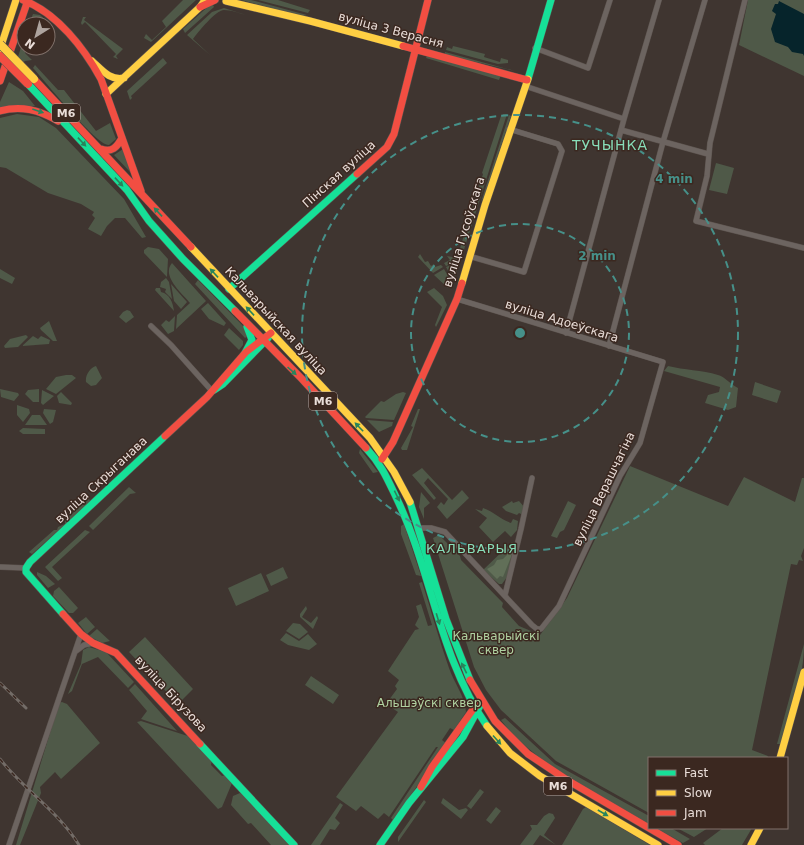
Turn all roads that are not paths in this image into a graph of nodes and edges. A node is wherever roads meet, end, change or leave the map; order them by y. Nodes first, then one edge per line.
1 (16, 0) edge
2 (26, 0) edge
3 (215, 0) edge
4 (224, 0) edge
5 (238, 0) edge
6 (428, 0) edge
7 (551, 0) edge
8 (610, 0) edge
9 (659, 0) edge
10 (705, 0) edge
11 (745, 0) edge
12 (203, 4) edge
13 (39, 6) junction
14 (248, 6) junction
15 (22, 16) edge
16 (24, 16) edge
17 (16, 35) edge
18 (0, 44) edge
19 (535, 48) junction
20 (0, 49) edge
21 (416, 50) junction
22 (0, 56) edge
23 (90, 59) junction
24 (126, 77) junction
25 (0, 81) edge
26 (31, 81) junction
27 (526, 83) junction
28 (106, 94) junction
29 (0, 111) edge
30 (624, 119) junction
31 (509, 129) junction
32 (621, 130) junction
33 (71, 131) junction
34 (122, 138) junction
35 (663, 142) junction
36 (99, 148) junction
37 (708, 154) junction
38 (142, 195) junction
39 (175, 230) junction
40 (167, 241) junction
41 (804, 248) edge
42 (469, 256) junction
43 (227, 287) junction
44 (214, 292) junction
45 (456, 299) junction
46 (244, 321) junction
47 (151, 326) dead end
48 (271, 333) junction
49 (566, 333) junction
50 (264, 340) junction
51 (609, 346) junction
52 (244, 355) junction
53 (662, 362) joint
54 (212, 391) junction
55 (382, 459) junction
56 (532, 478) dead end
57 (419, 528) junction
58 (411, 531) junction
59 (0, 567) edge
60 (26, 568) junction
61 (505, 595) junction
62 (81, 634) junction
63 (93, 643) junction
64 (76, 651) junction
65 (804, 672) edge
66 (482, 702) junction
67 (476, 711) junction
68 (780, 757) edge
69 (648, 828) edge
70 (651, 829) edge
71 (759, 829) edge
72 (9, 845) edge
73 (294, 845) edge
74 (380, 845) edge
75 (658, 845) edge
76 (678, 845) edge
77 (751, 845) edge

1 - 20 main road
2 - 13 main road
2 - 15 main road
3 - 12 main road
4 - 14 main road, вуліца 3 Верасня
5 - 14 main road, вуліца 3 Верасня
6 - 21 main road, Пінская вуліца
7 - 19 main road, вуліца Гусоўскага
8 - 19 street
9 - 30 street
10 - 35 street
11 - 37 street
12 - 24 main road
13 - 16 main road
13 - 23 main road
14 - 21 main road, вуліца 3 Верасня
17 - 25 main road
18 - 26 main road, Кальварыйская вуліца / М6, bridge
19 - 27 main road, вуліца Гусоўскага
21 - 27 main road, вуліца 3 Верасня
21 - 43 main road, Пінская вуліца
22 - 26 main road, Кальварыйская вуліца / М6, bridge
23 - 24 main road
23 - 28 main road
24 - 28 main road
26 - 33 main road, Кальварыйская вуліца / М6
26 - 36 main road, Кальварыйская вуліца / М6
27 - 30 street, вуліца 3 Верасня
27 - 31 main road, вуліца Гусоўскага
28 - 34 main road
29 -> 33 main road
30 - 32 street
31 - 42 main road, вуліца Гусоўскага
31 - 42 street
32 - 35 street
32 - 49 street
33 -> 40 main road, Кальварыйская вуліца / М6
34 - 36 main road
34 - 38 main road
35 - 37 street
35 - 51 street
36 - 38 main road, Кальварыйская вуліца / М6
37 - 41 street
39 -> 38 main road, Кальварыйская вуліца / М6
39 - 40 main road
43 -> 39 main road, Кальварыйская вуліца / М6
40 - 44 main road, Кальварыйская вуліца / М6
42 - 45 main road, вуліца Гусоўскага
43 - 44 main road, Пінская вуліца
48 -> 43 main road, Кальварыйская вуліца / М6
44 - 46 main road, Кальварыйская вуліца / М6
45 - 49 street, вуліца Адоеўскага
45 - 55 main road, вуліца Гусоўскага
46 - 50 main road, Кальварыйская вуліца / М6
46 - 52 main road
47 - 54 street
48 - 50 main road, вуліца Скрыганава
55 -> 48 main road, Кальварыйская вуліца / М6
49 - 51 street, вуліца Адоеўскага
50 - 52 main road, вуліца Скрыганава
50 - 54 main road, вуліца Скрыганава
50 -> 55 main road, Кальварыйская вуліца / М6
51 - 53 street, вуліца Адоеўскага
52 - 54 main road, вуліца Скрыганава
53 - 61 street, вуліца Верашчагіна
54 - 60 main road, вуліца Скрыганава
55 - 57 main road, Кальварыйская вуліца / М6
55 -> 58 main road, Кальварыйская вуліца / М6
56 - 61 street
57 - 58 main road
57 - 61 street
66 -> 57 main road, Кальварыйская вуліца / М6
58 -> 67 main road, Кальварыйская вуліца / М6
59 - 60 street
60 - 62 main road, вуліца Бірузова
62 - 63 main road, вуліца Бірузова
62 - 64 street
63 - 64 street
63 - 73 main road, вуліца Бірузова
64 - 72 street
65 - 68 main road
66 - 67 main road
66 - 69 main road, М6
67 - 74 main road
67 -> 75 main road, М6
70 - 76 main road, М6
71 - 77 main road

